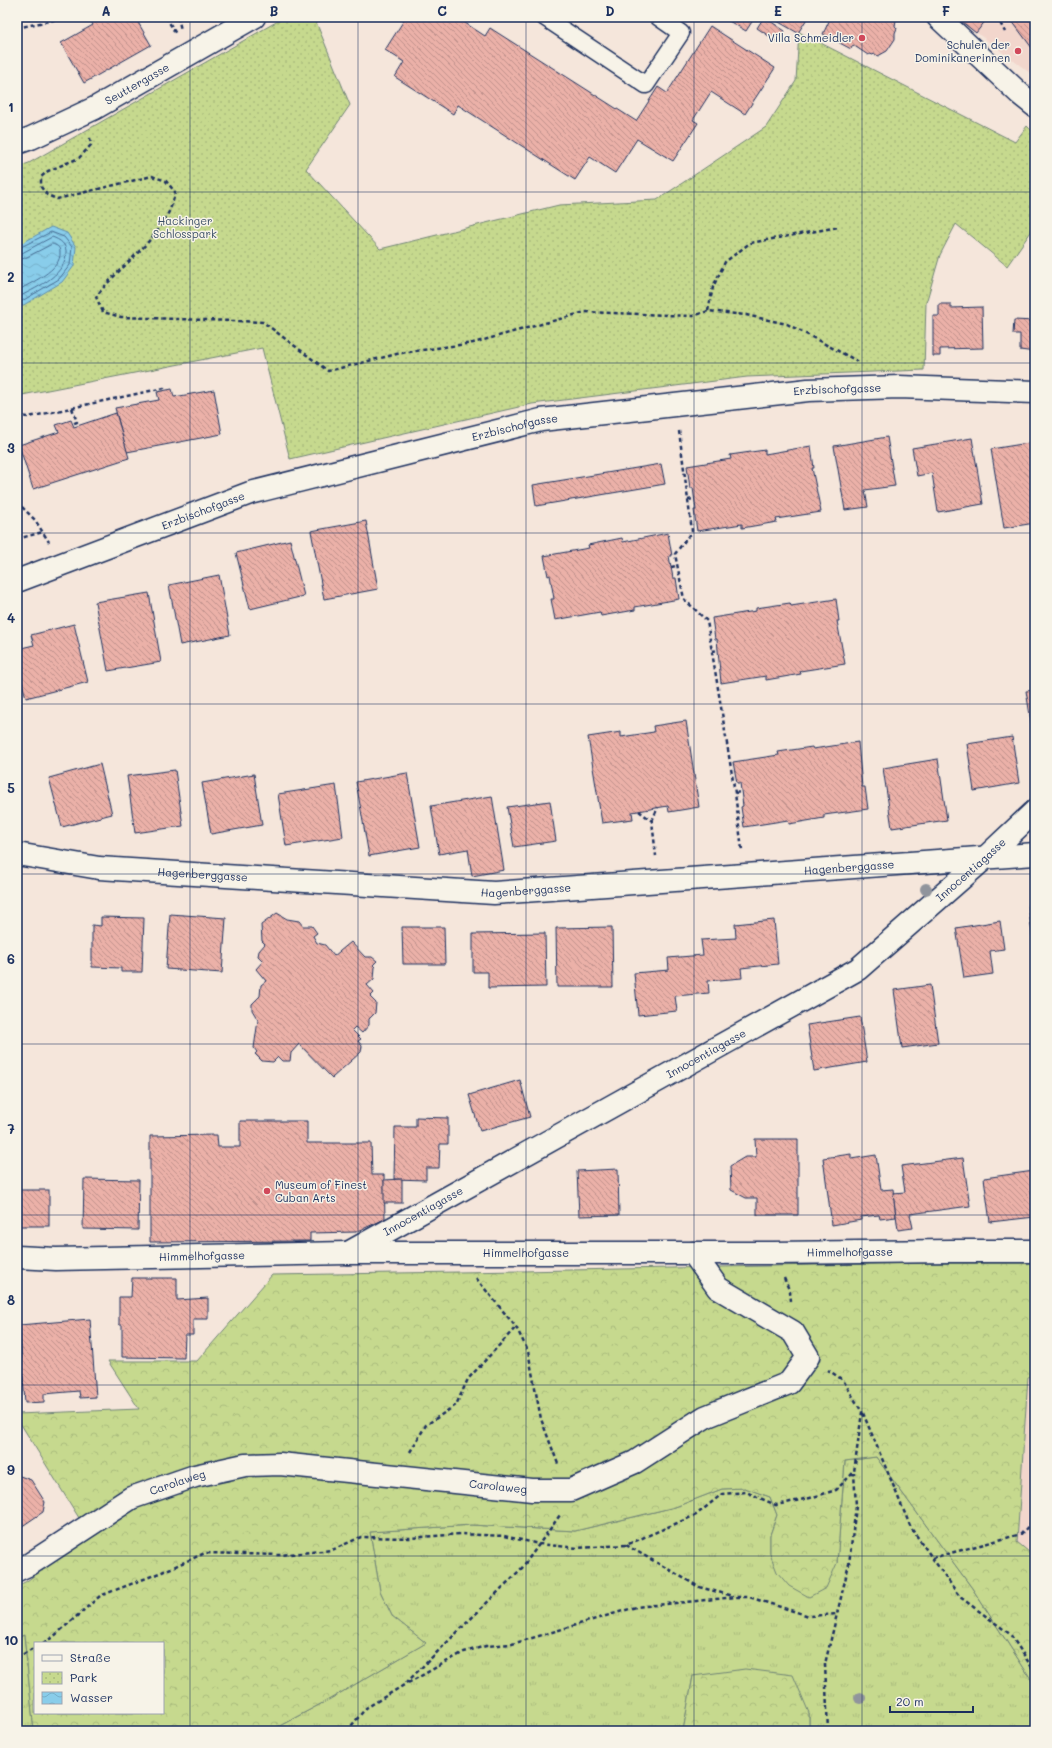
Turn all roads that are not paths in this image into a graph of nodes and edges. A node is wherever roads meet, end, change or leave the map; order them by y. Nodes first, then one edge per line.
1 (254, 17) edge
2 (544, 17) edge
3 (658, 17) edge
4 (938, 17) edge
5 (1035, 106) edge
6 (17, 143) edge
7 (1035, 392) edge
8 (17, 581) edge
9 (1035, 811) edge
10 (17, 854) edge
11 (1035, 854) edge
12 (986, 857) junction
13 (1035, 1251) edge
14 (347, 1253) junction
15 (693, 1253) junction
16 (17, 1257) edge
17 (17, 1570) edge

1 - 6 street, Seuttergasse
2 - 3 lane
4 - 5 street
7 - 8 street, Erzbischofgasse
9 - 12 street, Innocentiagasse
10 - 12 street, Hagenberggasse
11 - 12 street, Hagenberggasse
12 - 14 street, Innocentiagasse
13 - 15 street, Himmelhofgasse
14 - 15 street, Himmelhofgasse
14 - 16 street, Himmelhofgasse
15 - 17 street, Carolaweg

